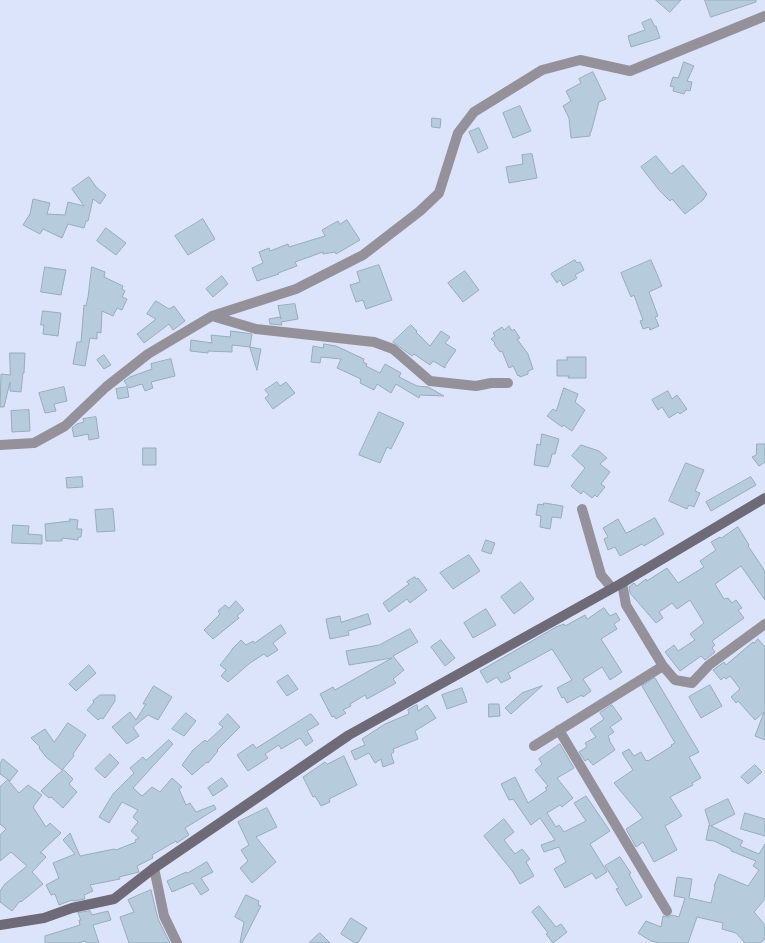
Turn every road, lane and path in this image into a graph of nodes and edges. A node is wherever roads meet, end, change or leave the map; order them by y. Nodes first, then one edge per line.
1 (765, 16) edge
2 (212, 316) junction
3 (508, 383) dead end
4 (0, 445) edge
5 (765, 498) edge
6 (582, 509) dead end
7 (622, 583) junction
8 (612, 588) junction
9 (765, 624) edge
10 (663, 666) junction
11 (559, 730) junction
12 (534, 746) dead end
13 (154, 868) junction
14 (667, 911) dead end
15 (0, 925) edge
16 (177, 943) edge

1 - 2 street
2 - 3 street
2 - 4 street
5 - 7 street
6 - 8 street
7 - 8 street
7 - 10 street
8 - 13 street
9 - 10 street
10 - 11 street
11 - 12 street
11 - 14 street
13 - 15 street
13 - 16 street

